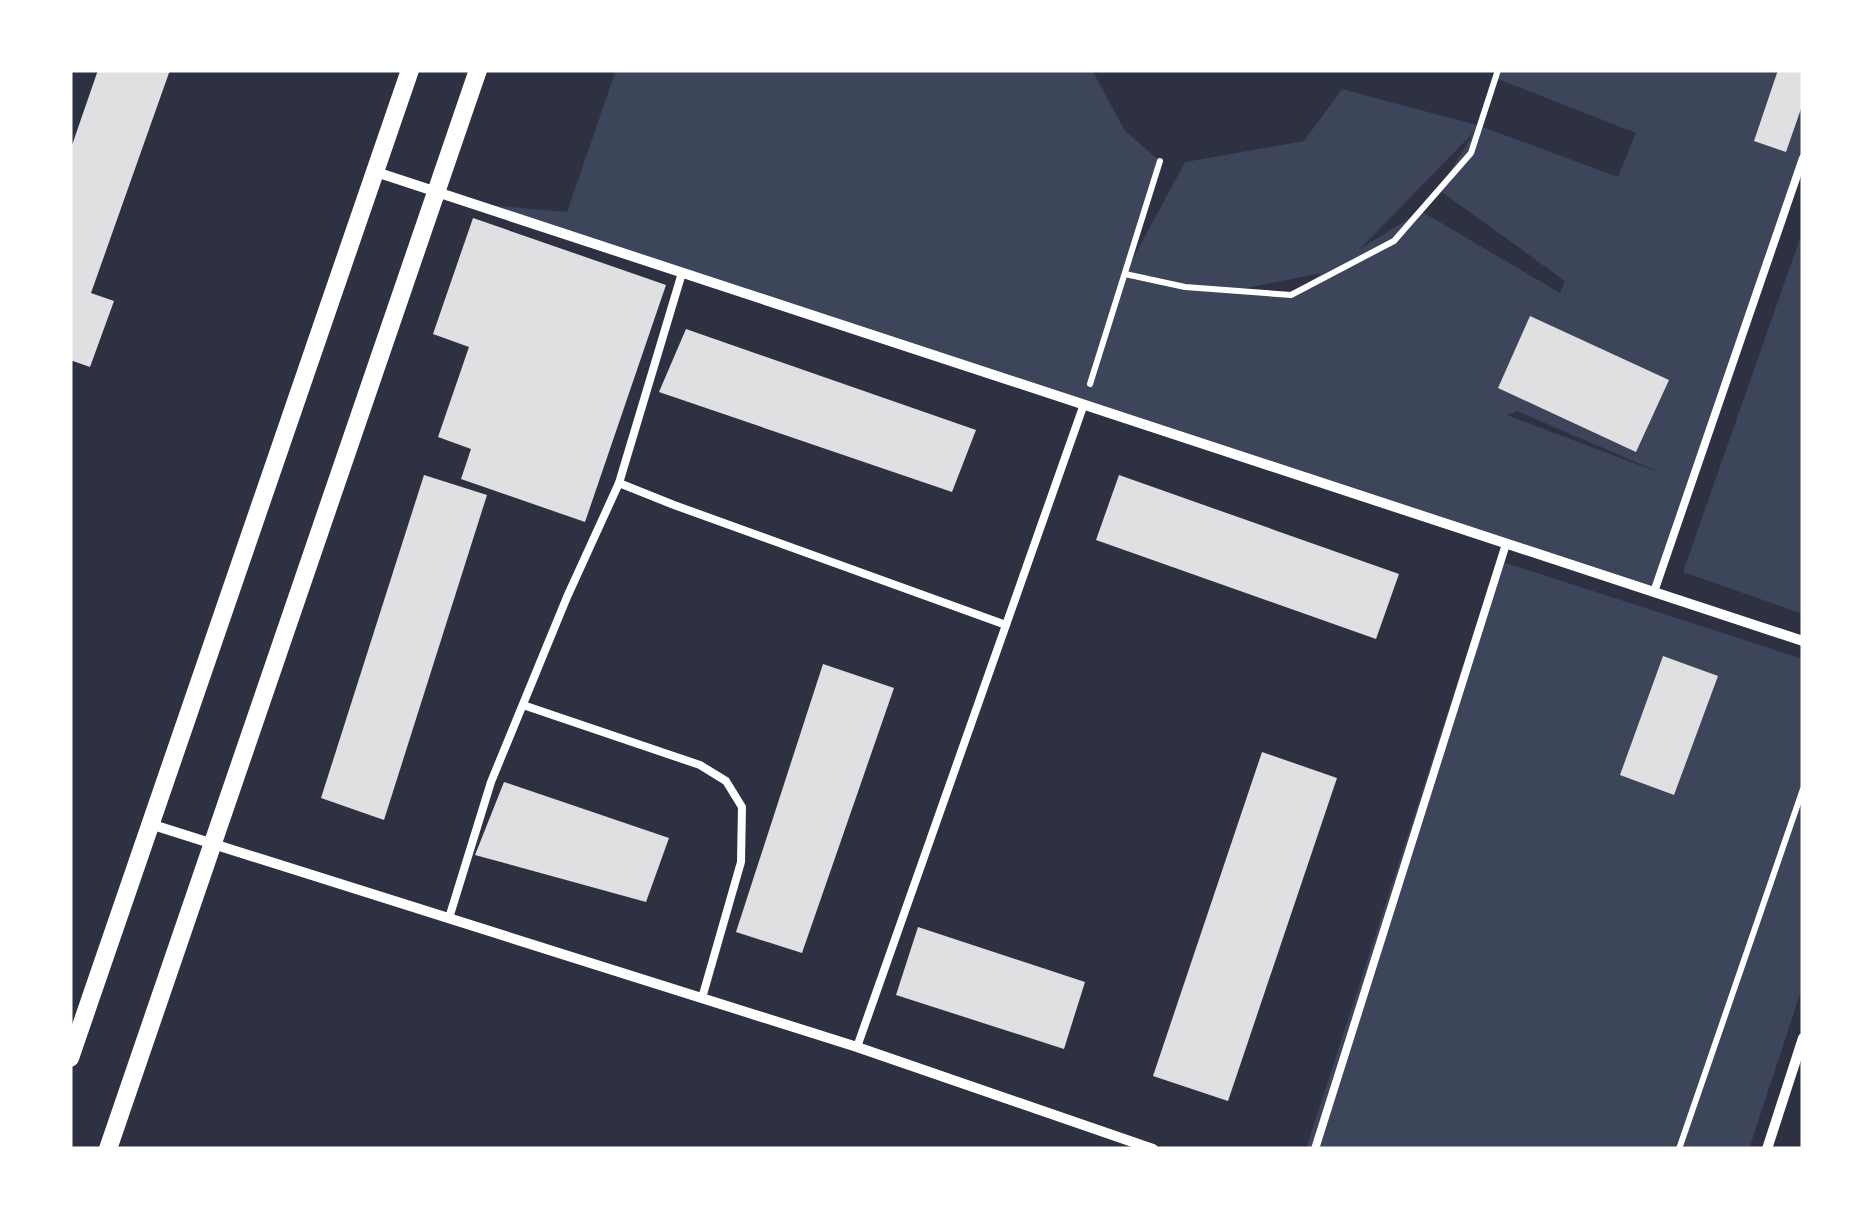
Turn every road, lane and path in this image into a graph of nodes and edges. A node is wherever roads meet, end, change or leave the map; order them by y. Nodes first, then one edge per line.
1 (410, 70) edge
2 (478, 70) edge
3 (1498, 70) edge
4 (1803, 158) edge
5 (1160, 161) dead end
6 (376, 172) junction
7 (438, 192) junction
8 (682, 273) junction
9 (1125, 274) junction
10 (1084, 404) junction
11 (619, 483) junction
12 (1506, 544) junction
13 (1654, 592) junction
14 (1006, 626) junction
15 (1803, 641) edge
16 (523, 705) junction
17 (1803, 789) edge
18 (149, 824) junction
19 (214, 844) junction
20 (450, 918) junction
21 (702, 998) junction
22 (1803, 1038) edge
23 (856, 1046) junction
24 (70, 1058) edge
25 (108, 1149) edge
26 (1154, 1149) edge
27 (1314, 1149) edge
28 (1679, 1149) edge
29 (1767, 1149) edge

1 - 6 street
2 - 7 street
3 - 9 path
4 - 13 lane
5 - 9 path
6 - 7 street
6 - 18 street
7 - 8 street
7 - 19 street
8 - 10 street
8 - 11 lane
9 - 10 path
10 - 12 street
10 - 14 lane
11 - 14 lane
11 - 16 lane
12 - 13 street
12 - 27 lane
13 - 15 street
14 - 23 lane
16 - 20 lane
16 - 21 lane
17 - 28 path
18 - 19 street
18 - 24 street
19 - 20 street
19 - 25 street
20 - 21 street
21 - 23 street
22 - 29 street
23 - 26 street

